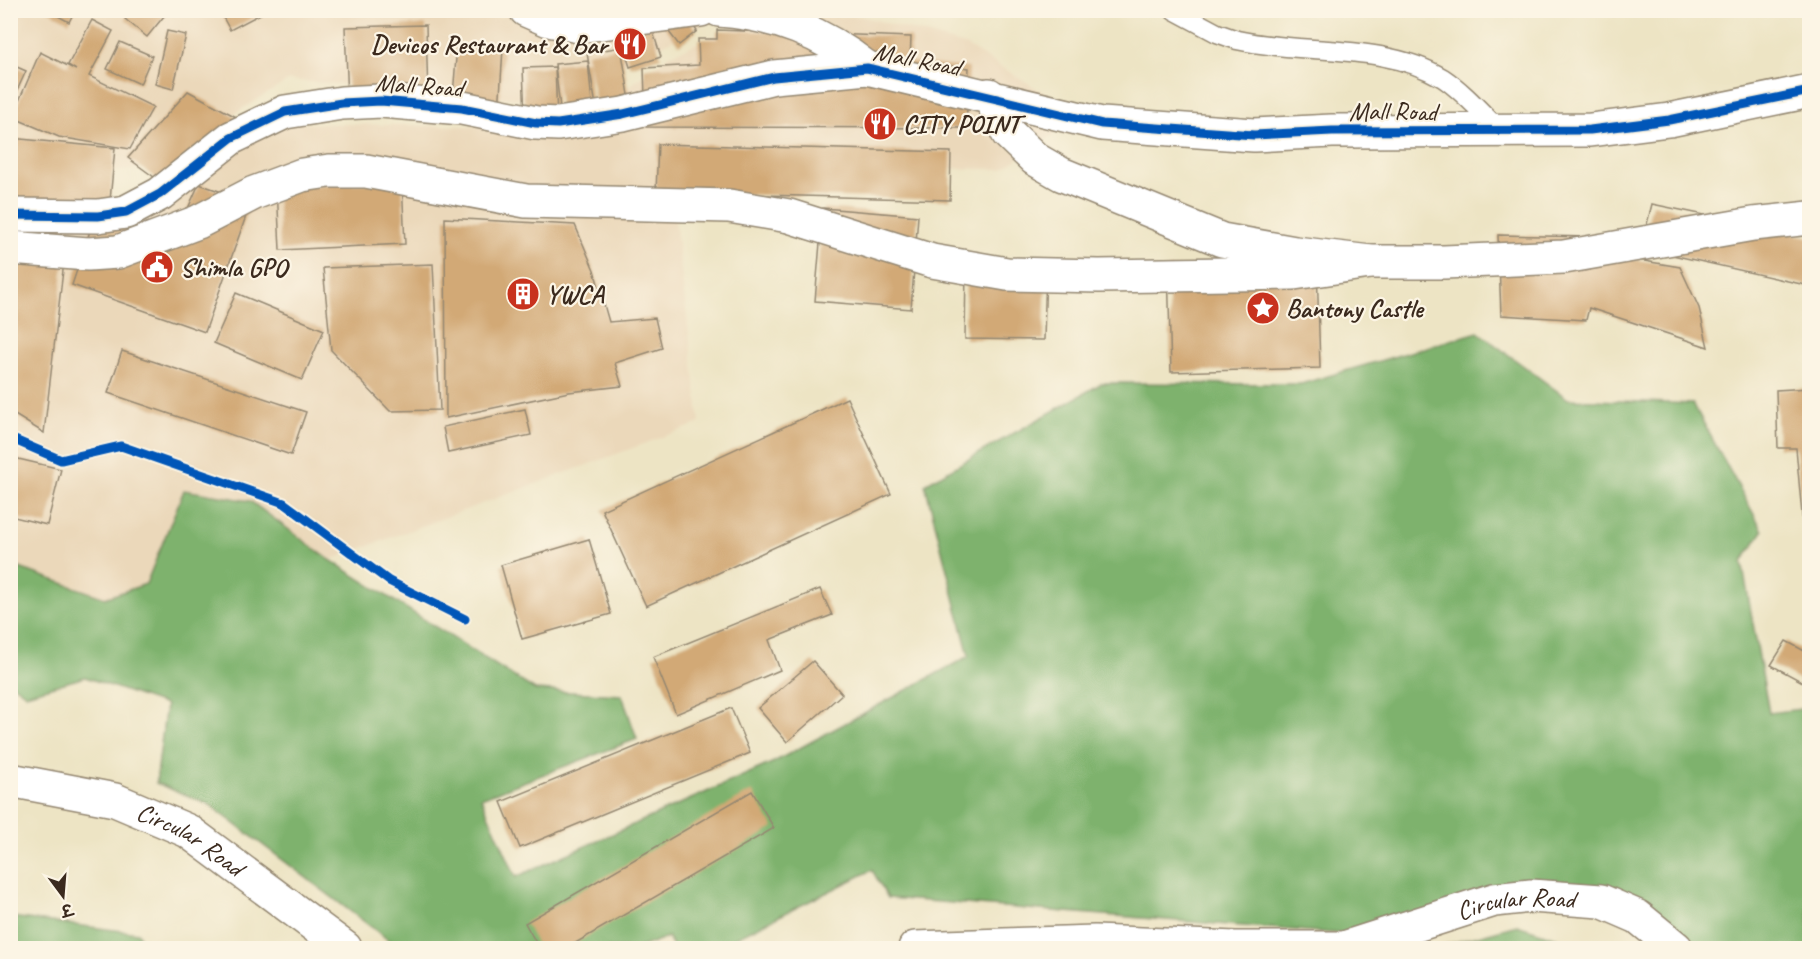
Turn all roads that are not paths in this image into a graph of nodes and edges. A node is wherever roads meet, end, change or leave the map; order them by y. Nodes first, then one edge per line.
1 (526, 10) edge
2 (701, 10) edge
3 (719, 10) edge
4 (1174, 10) edge
5 (867, 68) junction
6 (1809, 91) edge
7 (989, 95) junction
8 (1501, 132) junction
9 (10, 214) edge
10 (1809, 218) edge
11 (10, 248) edge
12 (1370, 262) junction
13 (10, 780) edge
14 (345, 948) edge
15 (915, 948) edge
16 (1676, 948) edge

1 - 2 street
3 - 5 street
4 - 8 lane
5 - 7 street, Mall Road
5 - 9 street, Mall Road
6 - 8 street, Mall Road
7 - 8 street, Mall Road
7 - 12 street
10 - 12 street
11 - 12 street
13 - 14 street, Circular Road
15 - 16 street, Circular Road

